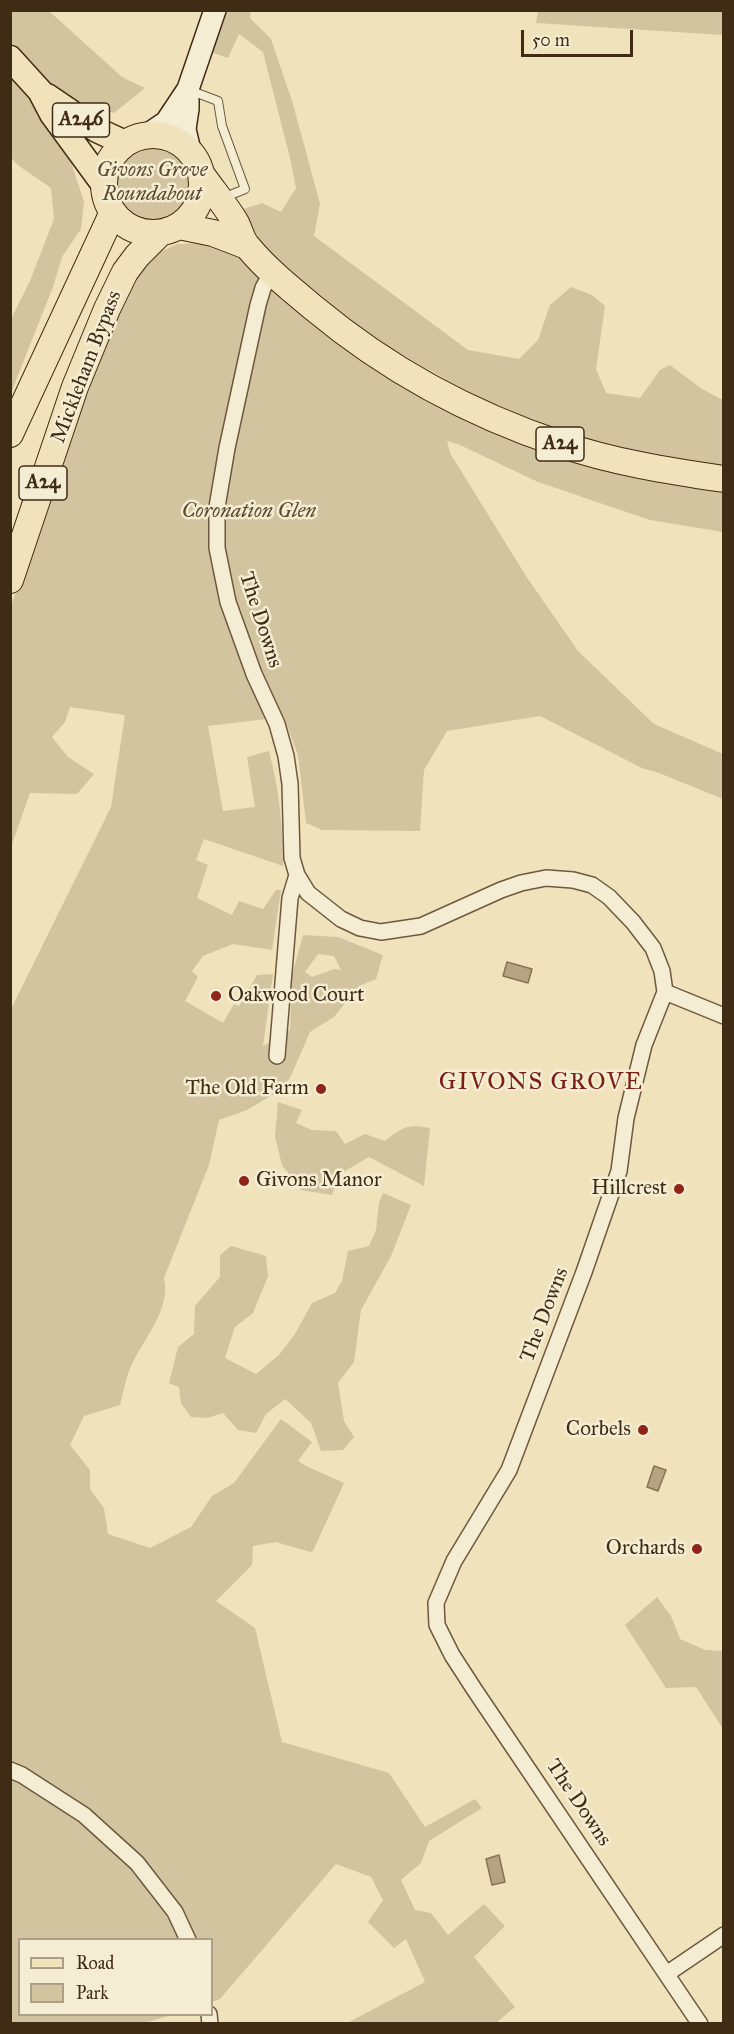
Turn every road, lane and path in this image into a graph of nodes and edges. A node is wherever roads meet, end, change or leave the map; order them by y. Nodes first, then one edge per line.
1 (215, 10) edge
2 (10, 58) edge
3 (188, 89) junction
4 (40, 91) junction
5 (136, 139) junction
6 (190, 151) junction
7 (202, 175) junction
8 (104, 185) junction
9 (219, 200) junction
10 (113, 212) junction
11 (170, 229) junction
12 (247, 246) junction
13 (272, 272) junction
14 (10, 434) edge
15 (723, 479) edge
16 (10, 580) edge
17 (297, 874) junction
18 (665, 992) junction
19 (723, 1016) edge
20 (277, 1056) dead end
21 (10, 1770) edge
22 (723, 1935) edge
23 (187, 1938) edge
24 (668, 1973) junction
25 (700, 2024) edge

1 - 3 main road
2 - 4 main road, A246
3 - 5 main road
3 - 6 main road
3 - 9 lane
4 - 5 main road, A246
4 - 8 main road, A246
5 - 6 highway
5 - 8 highway
6 - 7 highway
7 - 9 highway, A24
7 - 11 highway
8 - 10 highway
9 - 12 highway, A24
10 - 11 highway
10 - 14 highway, Mickleham Bypass
11 - 12 highway, A24
11 - 16 highway, Mickleham Bypass / A24
12 - 13 highway, A24
13 - 15 highway, A24
13 - 17 street, The Downs
17 - 18 street, The Downs
17 - 20 street, The Downs
18 - 19 street
18 - 24 street, The Downs
21 - 23 street
22 - 24 street
24 - 25 street, The Downs

